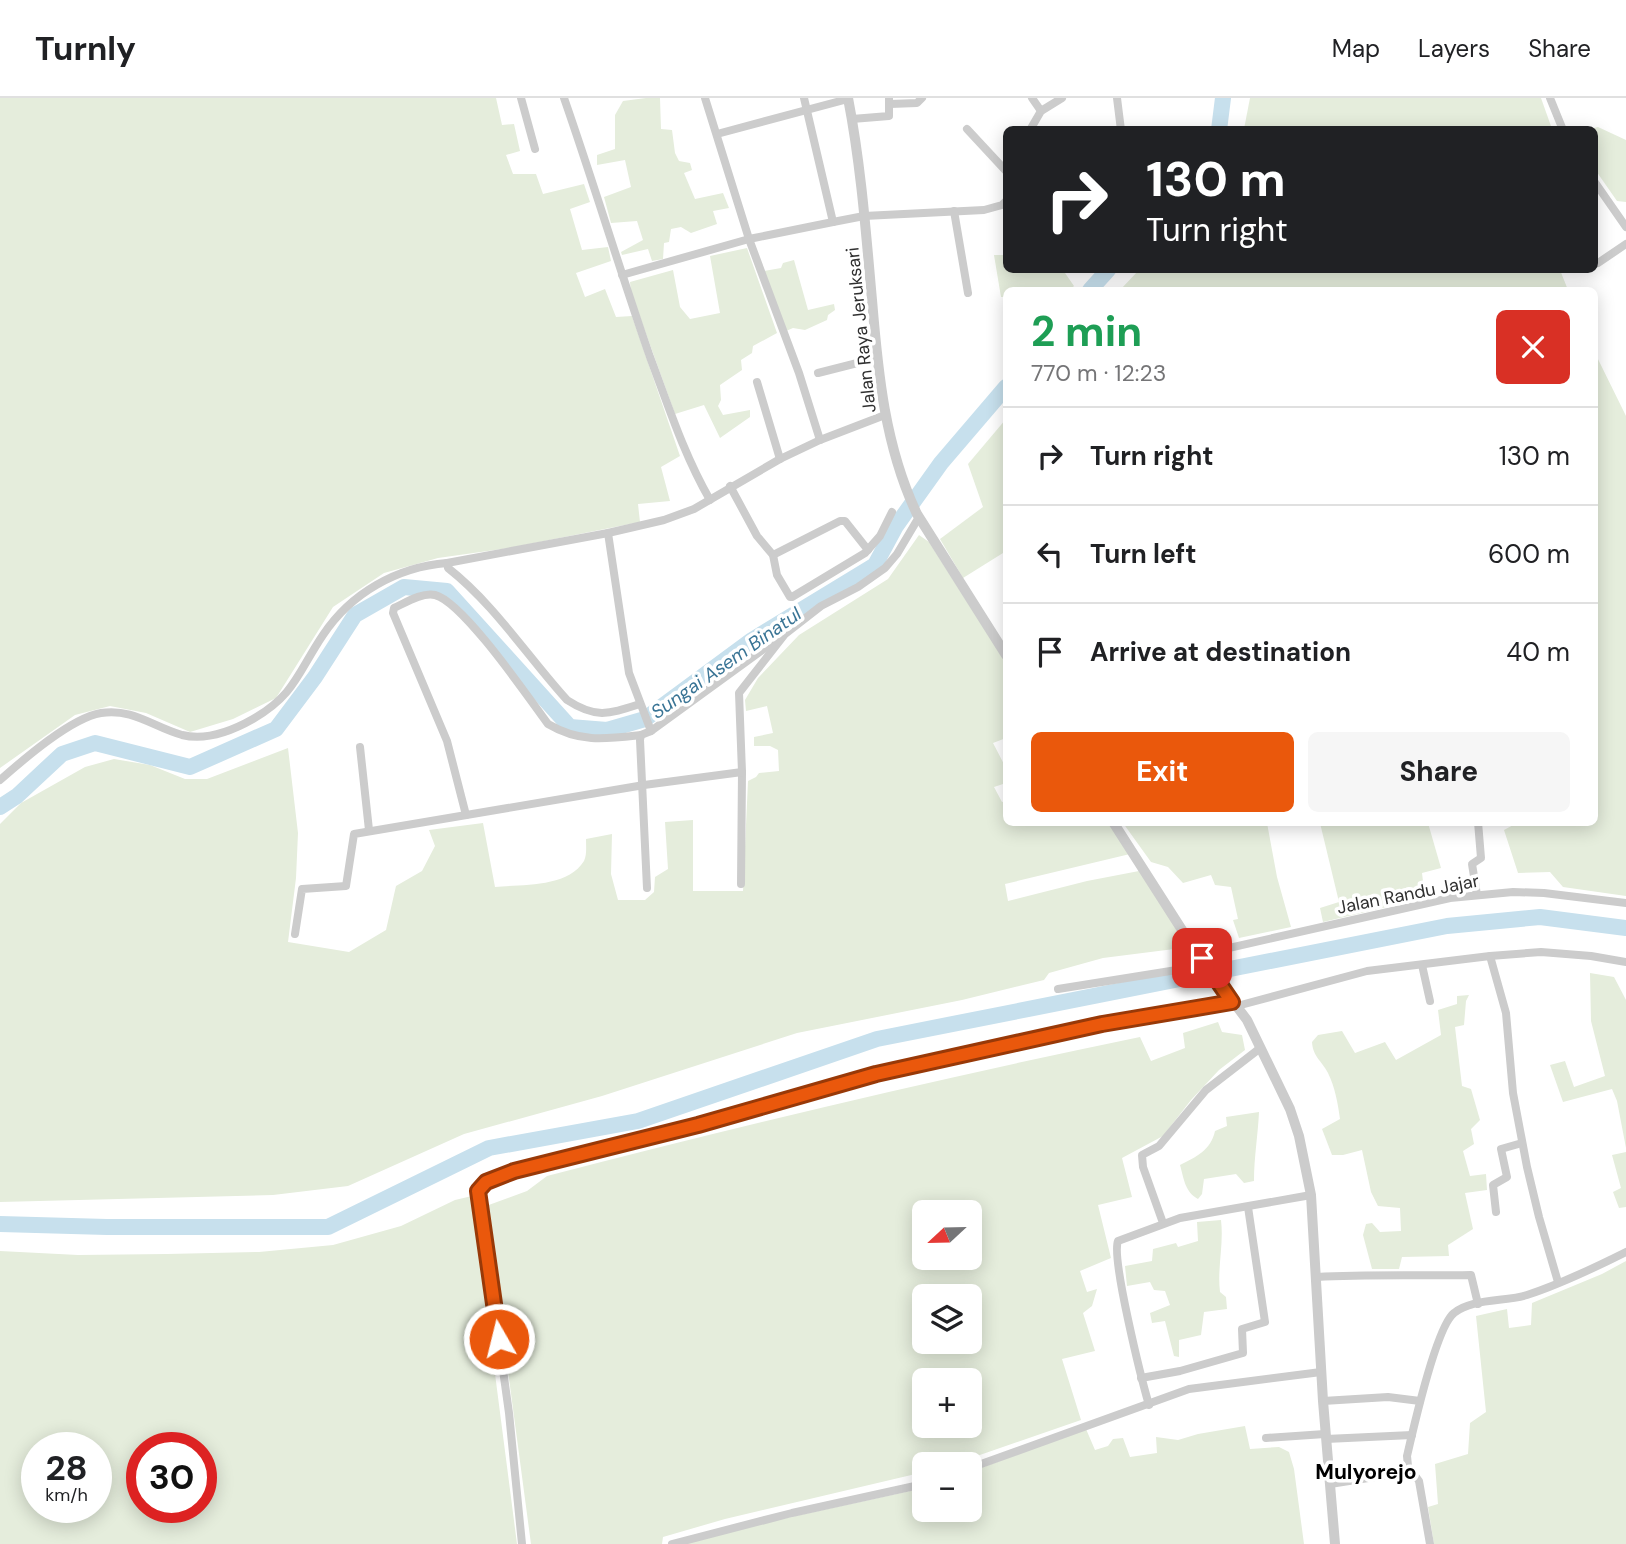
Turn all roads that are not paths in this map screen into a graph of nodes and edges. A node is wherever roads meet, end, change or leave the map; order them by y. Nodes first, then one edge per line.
1 (521, 98) edge
2 (564, 98) edge
3 (705, 98) edge
4 (804, 98) edge
5 (848, 98) edge
6 (922, 98) edge
7 (1032, 98) edge
8 (1062, 98) edge
9 (1117, 98) edge
10 (1550, 98) edge
11 (890, 101) edge
12 (807, 109) junction
13 (1041, 111) junction
14 (852, 119) junction
15 (1032, 126) edge
16 (1120, 126) edge
17 (1561, 126) edge
18 (967, 129) dead end
19 (717, 134) junction
20 (535, 149) dead end
21 (1003, 168) edge
22 (1598, 187) edge
23 (1003, 204) edge
24 (954, 211) junction
25 (864, 216) junction
26 (833, 222) junction
27 (1626, 228) edge
28 (749, 239) junction
29 (1626, 244) edge
30 (1598, 263) dead end
31 (622, 275) junction
32 (968, 293) dead end
33 (877, 358) junction
34 (818, 373) dead end
35 (757, 382) dead end
36 (885, 415) junction
37 (820, 440) junction
38 (780, 459) junction
39 (730, 486) junction
40 (710, 500) junction
41 (892, 512) dead end
42 (918, 516) junction
43 (608, 533) junction
44 (868, 550) junction
45 (773, 555) junction
46 (447, 563) junction
47 (785, 634) junction
48 (1003, 650) edge
49 (641, 705) junction
50 (651, 728) junction
51 (641, 735) junction
52 (360, 747) dead end
53 (742, 772) junction
54 (0, 780) edge
55 (644, 785) junction
56 (466, 815) junction
57 (1116, 826) edge
58 (1478, 826) edge
59 (369, 830) junction
60 (741, 884) dead end
61 (647, 888) dead end
62 (1476, 890) junction
63 (1626, 903) edge
64 (295, 934) dead end
65 (1200, 956) junction
66 (1490, 957) junction
67 (1626, 962) edge
68 (1422, 965) junction
69 (1058, 989) dead end
70 (1430, 1001) dead end
71 (1232, 1002) junction
72 (1259, 1048) junction
73 (1522, 1143) junction
74 (1311, 1195) junction
75 (1248, 1207) junction
76 (1496, 1212) dead end
77 (1164, 1223) junction
78 (1626, 1252) edge
79 (1317, 1277) junction
80 (1558, 1282) junction
81 (1478, 1304) junction
82 (1321, 1372) junction
83 (1141, 1378) junction
84 (1323, 1401) junction
85 (1420, 1401) junction
86 (1149, 1405) junction
87 (1412, 1435) junction
88 (1326, 1437) junction
89 (1266, 1438) dead end
90 (982, 1464) edge
91 (1413, 1471) junction
92 (1330, 1484) junction
93 (912, 1487) edge
94 (522, 1544) edge
95 (672, 1544) edge
96 (1335, 1544) edge
97 (1430, 1544) edge

1 - 20 street
2 - 31 street
3 - 19 street
4 - 12 street
5 - 12 street
5 - 14 street, Jalan Raya Jeruksari
6 - 11 street
7 - 13 street
8 - 13 street
9 - 16 street
10 - 17 street
11 - 14 street
12 - 19 street
12 - 26 street
13 - 15 street
14 - 25 street, Jalan Raya Jeruksari
18 - 21 street
19 - 28 street
22 - 27 street
23 - 24 street
24 - 25 street
24 - 32 street
25 - 26 street
25 - 33 street, Jalan Raya Jeruksari
26 - 28 street
28 - 31 street
28 - 37 street
29 - 30 street
31 - 40 street
33 - 34 street
33 - 36 street, Jalan Raya Jeruksari
35 - 38 street
36 - 37 street
36 - 42 street, Jalan Raya Jeruksari
37 - 38 street
38 - 39 street
39 - 40 street
39 - 45 street
40 - 43 street
41 - 44 street
42 - 47 street
42 - 48 street, Jalan Raya Jeruksari
43 - 46 street
43 - 49 street
44 - 45 street
44 - 45 street
46 - 49 street
46 - 54 street
47 - 50 street
47 - 53 street
49 - 50 street
50 - 51 street
51 - 55 street
51 - 56 street
52 - 59 street
53 - 55 street
53 - 60 street
55 - 56 street
55 - 61 street
56 - 59 street
57 - 65 street
58 - 62 street
59 - 64 street
62 - 63 street, Jalan Randu Jajar
62 - 65 street, Jalan Randu Jajar
65 - 69 street, Jalan Randu Jajar
65 - 71 street
66 - 67 street
66 - 68 street
66 - 73 street
68 - 70 street
68 - 71 street
71 - 72 street
71 - 94 street
72 - 74 street
72 - 77 street
73 - 76 street
73 - 80 street
74 - 75 street
74 - 79 street
75 - 77 street
75 - 83 street
77 - 83 street
78 - 80 street
79 - 81 street
79 - 82 street
80 - 81 street
81 - 85 street
82 - 84 street
82 - 86 street
83 - 86 street
84 - 85 street
84 - 88 street
85 - 87 street
86 - 90 street
87 - 88 street
87 - 91 street
88 - 89 street
88 - 92 street
91 - 92 street
91 - 97 street
92 - 96 street
93 - 95 street

